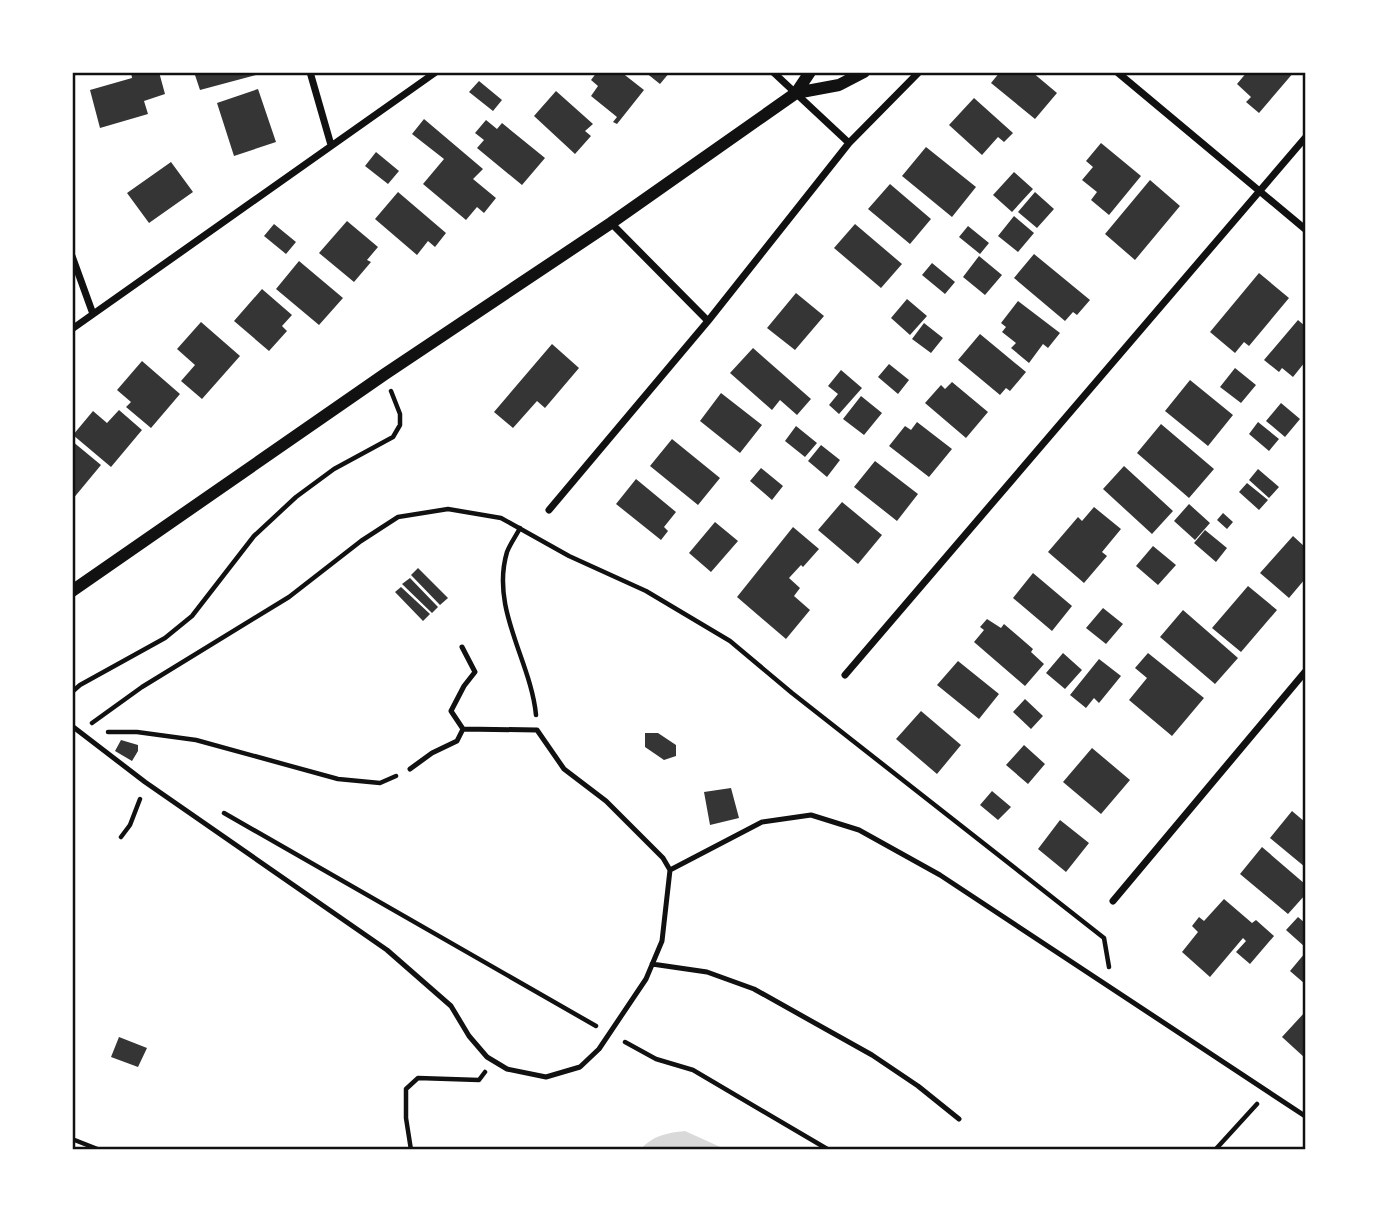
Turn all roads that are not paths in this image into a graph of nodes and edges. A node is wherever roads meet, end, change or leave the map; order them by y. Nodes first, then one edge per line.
1 (310, 72) edge
2 (436, 72) edge
3 (773, 72) edge
4 (810, 72) edge
5 (864, 72) edge
6 (919, 72) edge
7 (1117, 72) edge
8 (796, 93) junction
9 (1305, 138) edge
10 (849, 144) junction
11 (331, 145) junction
12 (1260, 190) junction
13 (611, 223) junction
14 (1305, 229) edge
15 (72, 256) edge
16 (93, 314) junction
17 (708, 321) junction
18 (72, 329) edge
19 (550, 510) dead end
20 (72, 592) edge
21 (462, 647) dead end
22 (1305, 672) edge
23 (845, 675) dead end
24 (72, 726) edge
25 (463, 729) junction
26 (410, 769) road end
27 (670, 870) junction
28 (1113, 901) dead end
29 (652, 964) junction
30 (1305, 1116) edge
31 (959, 1119) dead end

1 - 11 street
2 - 11 street
3 - 8 street
4 - 8 street
5 - 8 street
6 - 10 street
7 - 12 street
8 - 10 street
8 - 13 street
9 - 12 street
10 - 17 street
11 - 16 street
12 - 14 street
12 - 23 street
13 - 17 street
13 - 20 street
15 - 16 street
16 - 18 street
17 - 19 street
21 - 25 lane
22 - 28 street
24 - 29 lane
25 - 26 lane
25 - 27 lane
27 - 29 lane
27 - 30 lane
29 - 31 lane

